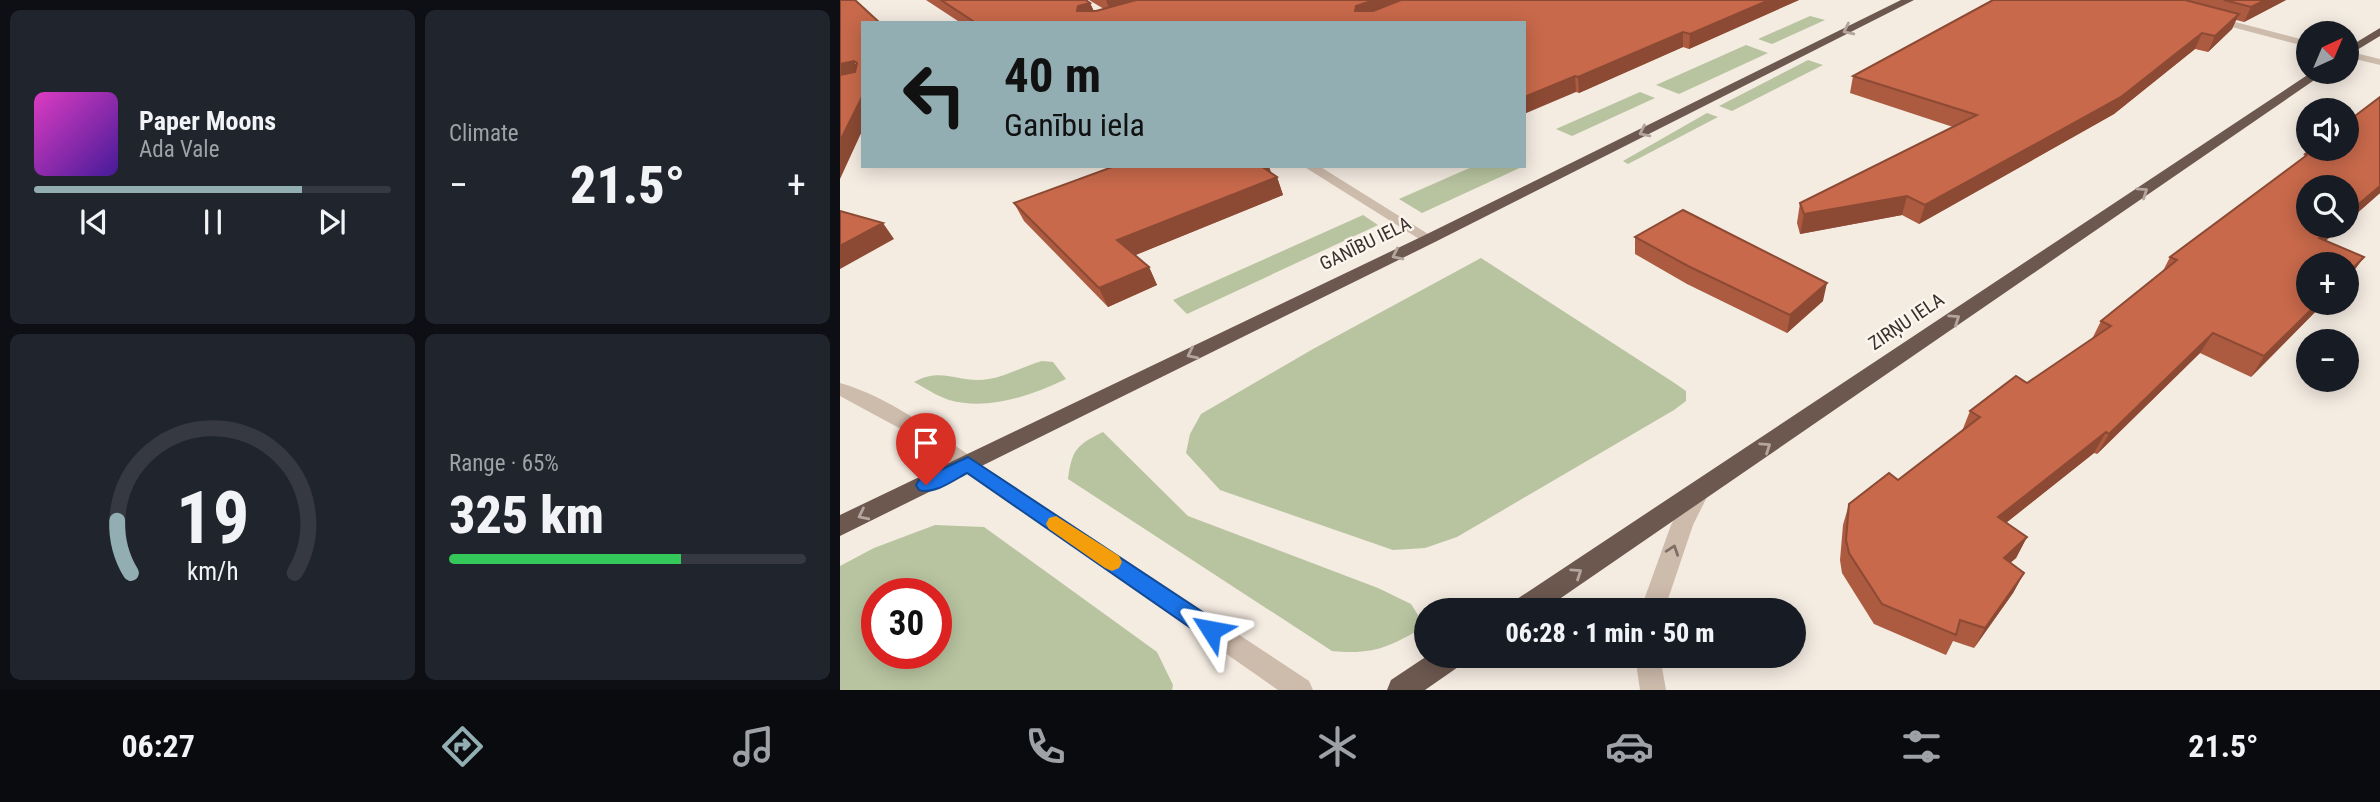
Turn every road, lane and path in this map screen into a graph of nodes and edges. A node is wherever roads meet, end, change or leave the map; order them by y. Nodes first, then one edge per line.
1 (1909, 0) edge
2 (2199, 16) edge
3 (2380, 31) edge
4 (2296, 41) edge
5 (2359, 45) edge
6 (2359, 56) edge
7 (2380, 62) edge
8 (2302, 84) edge
9 (1312, 168) edge
10 (1429, 239) junction
11 (840, 389) edge
12 (968, 464) junction
13 (1700, 491) junction
14 (840, 526) edge
15 (1540, 598) edge
16 (1657, 598) edge
17 (1433, 668) edge
18 (1649, 668) edge
19 (1300, 690) edge
20 (1401, 690) edge
21 (1653, 690) edge

1 -> 10 highway, GANĪBU IELA
2 - 4 street
3 - 5 highway
6 - 7 street
13 -> 8 highway, ZIRŅU IELA
9 - 10 street
10 -> 12 highway, GANĪBU IELA
11 - 12 street
12 -> 14 highway, GANĪBU IELA
12 - 19 street
15 -> 13 highway, ZIRŅU IELA
16 -> 13 street
17 - 20 highway
18 - 21 street

